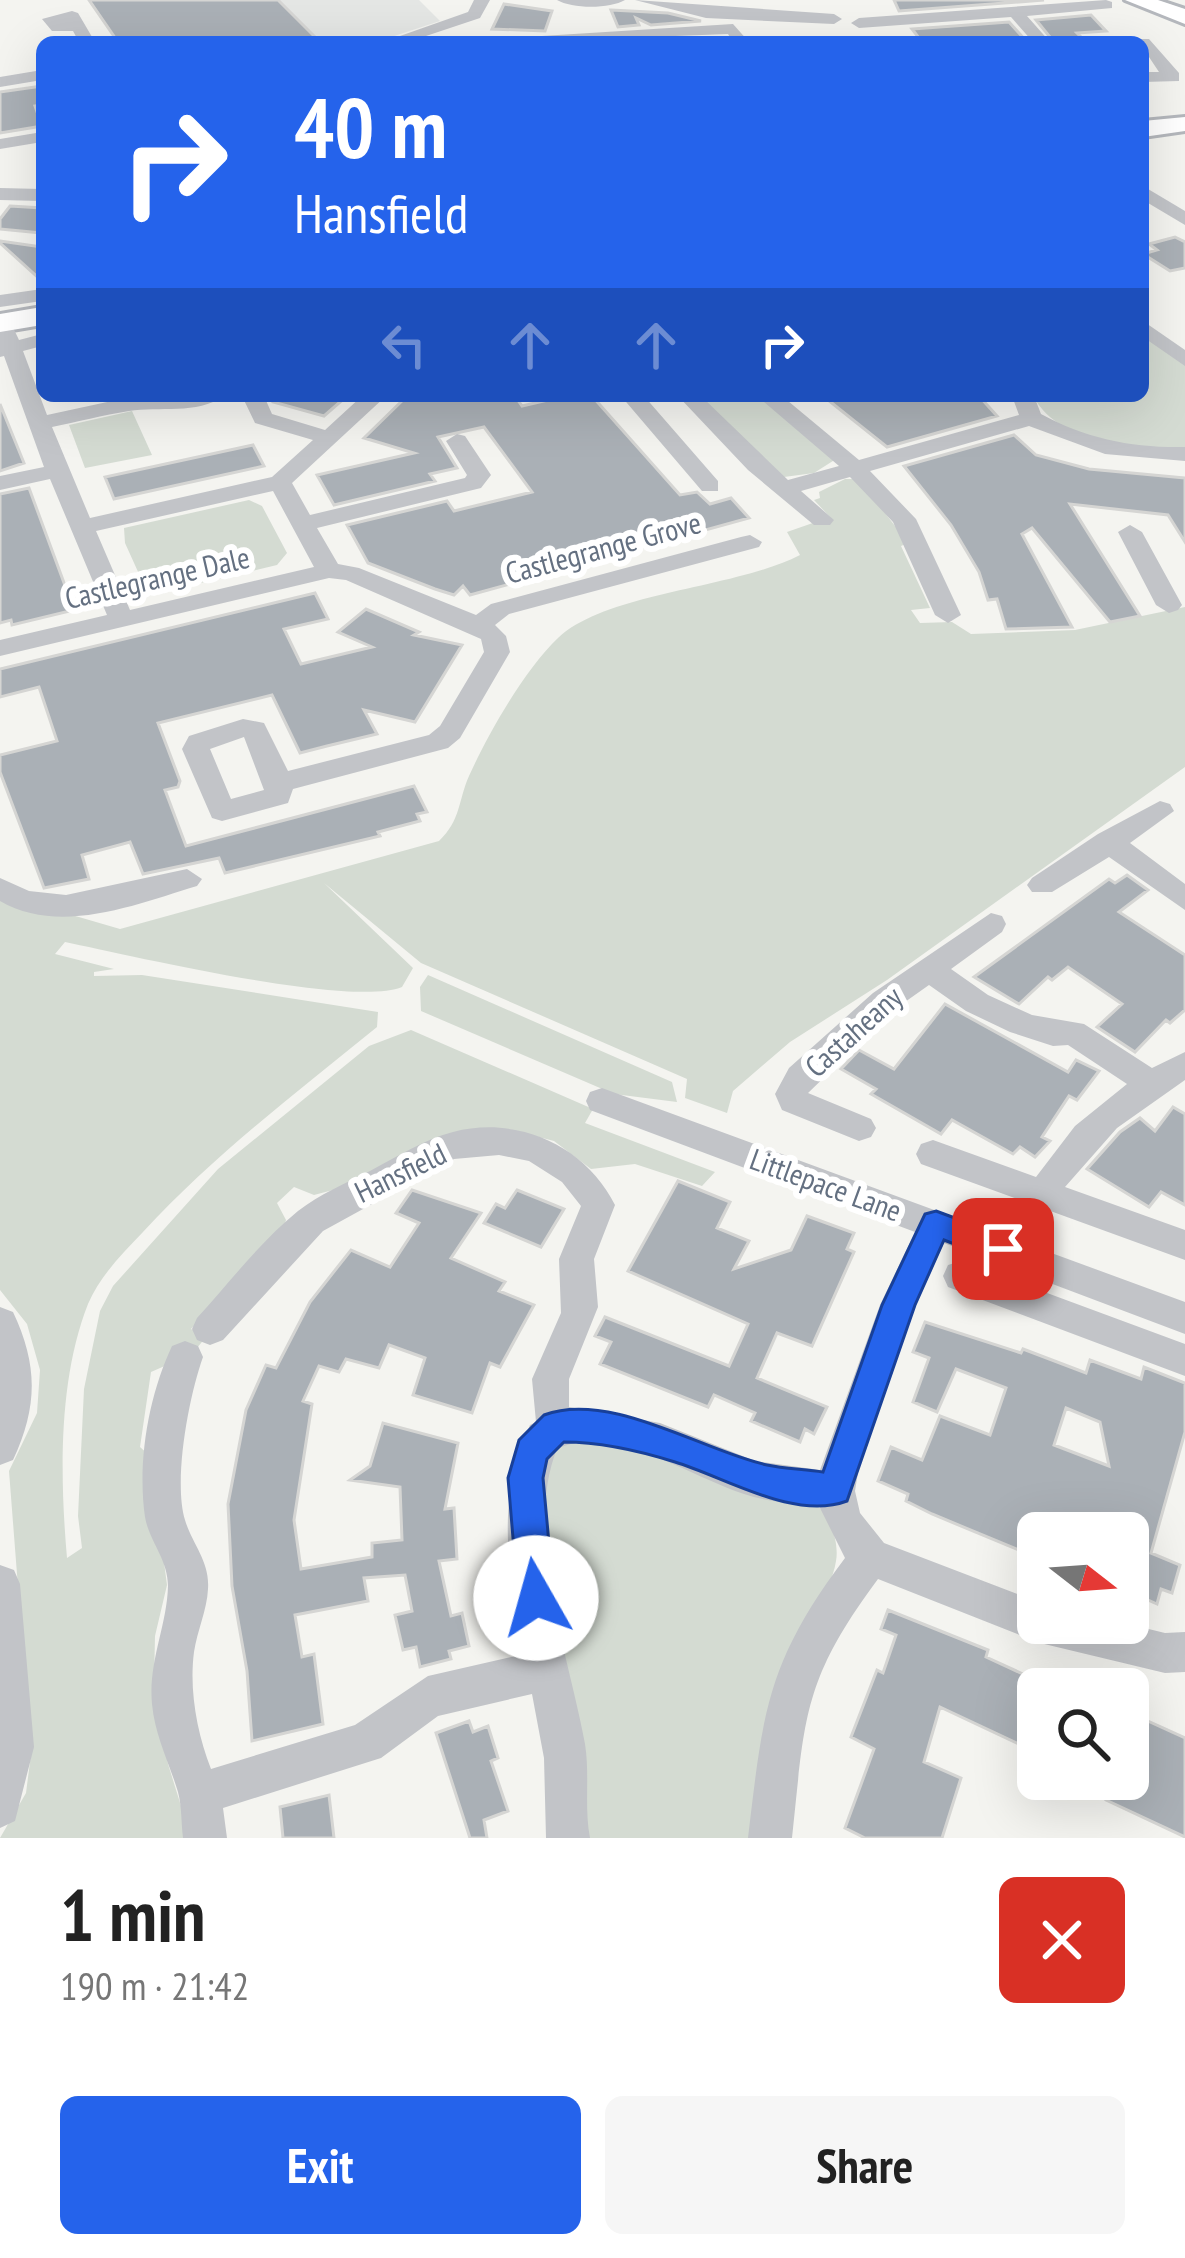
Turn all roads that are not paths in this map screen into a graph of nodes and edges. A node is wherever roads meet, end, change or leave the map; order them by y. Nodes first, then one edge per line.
1 (482, 0) edge
2 (565, 0) edge
3 (617, 0) edge
4 (843, 0) edge
5 (875, 0) edge
6 (1136, 0) edge
7 (652, 1) edge
8 (1106, 5) dead end
9 (1016, 13) junction
10 (1185, 17) edge
11 (833, 19) junction
12 (890, 21) junction
13 (860, 23) dead end
14 (409, 36) edge
15 (664, 36) edge
16 (737, 36) edge
17 (829, 36) edge
18 (1037, 36) edge
19 (1149, 51) edge
20 (36, 76) edge
21 (1149, 77) edge
22 (0, 82) edge
23 (1185, 124) edge
24 (1149, 128) edge
25 (36, 138) edge
26 (0, 144) edge
27 (0, 194) edge
28 (36, 195) edge
29 (1149, 196) edge
30 (1185, 219) edge
31 (36, 296) edge
32 (0, 302) edge
33 (36, 319) edge
34 (1149, 332) edge
35 (3, 336) edge
36 (36, 339) edge
37 (1185, 360) edge
38 (177, 402) edge
39 (256, 402) edge
40 (368, 402) edge
41 (637, 402) edge
42 (695, 402) edge
43 (775, 402) edge
44 (1027, 407) edge
45 (39, 423) junction
46 (329, 438) junction
47 (457, 441) dead end
48 (1185, 454) edge
49 (854, 466) junction
50 (58, 471) junction
51 (666, 476) dead end
52 (280, 482) junction
53 (0, 483) edge
54 (786, 488) junction
55 (823, 520) dead end
56 (302, 524) junction
57 (83, 527) junction
58 (1130, 532) dead end
59 (750, 542) dead end
60 (329, 571) junction
61 (1171, 592) edge
62 (948, 615) dead end
63 (121, 619) junction
64 (478, 625) junction
65 (0, 649) edge
66 (279, 783) dead end
67 (1160, 811) dead end
68 (1108, 842) junction
69 (187, 879) dead end
70 (1042, 885) dead end
71 (0, 888) edge
72 (1185, 899) edge
73 (991, 924) dead end
74 (926, 968) junction
75 (1185, 1064) edge
76 (1152, 1084) junction
77 (602, 1101) dead end
78 (860, 1128) dead end
79 (932, 1154) dead end
80 (1044, 1192) junction
81 (936, 1224) junction
82 (1185, 1245) edge
83 (962, 1276) dead end
84 (1185, 1318) edge
85 (0, 1323) edge
86 (1185, 1360) edge
87 (556, 1426) junction
88 (0, 1448) edge
89 (834, 1489) junction
90 (870, 1557) junction
91 (0, 1584) edge
92 (1017, 1614) edge
93 (1127, 1644) edge
94 (1184, 1653) edge
95 (550, 1669) junction
96 (200, 1794) junction
97 (0, 1807) edge
98 (205, 1838) edge
99 (568, 1838) edge
100 (770, 1838) edge

1 - 14 street
2 - 3 street
4 - 11 street
5 - 12 street
6 - 10 street
7 - 11 street
8 - 9 street
9 - 12 street
9 - 18 street
11 - 17 street
12 - 13 street
15 - 16 street
19 - 21 street
20 - 22 street
23 - 24 street
25 - 26 street
27 - 28 street
29 - 30 street
31 - 32 street
33 - 35 street
34 - 37 street
35 - 36 street
35 - 45 street
38 - 45 street
39 - 46 street
40 - 46 street
41 - 51 street
42 - 54 street
43 - 49 street
44 - 48 street
44 - 49 street
45 - 50 street
46 - 52 street
47 - 56 street
49 - 54 street
49 - 62 street
50 - 53 street
50 - 57 street
52 - 56 street
52 - 57 street
54 - 55 street
56 - 60 street
57 - 63 street
58 - 61 street
59 - 64 street, Castlegrange Grove
60 - 63 street, Castlegrange Dale
60 - 64 street
63 - 65 street, Castlegrange Dale
64 - 66 street
67 - 68 street
68 - 70 street
68 - 72 street
69 - 71 street
73 - 74 street, Castaheany
74 - 76 street, Castaheany
74 - 78 street, Castaheany
75 - 76 street
76 - 80 street
77 - 81 street, Littlepace Lane
79 - 80 street
80 - 82 street
81 - 84 street, Littlepace Lane
81 - 89 street
83 - 86 street
85 - 88 street
87 - 89 street
87 - 95 street
87 - 96 street, Hansfield
89 - 90 street
90 - 92 street
90 - 100 street
91 - 97 street
93 - 94 street
95 - 96 street
95 - 99 street
96 - 98 street, Hansfield

